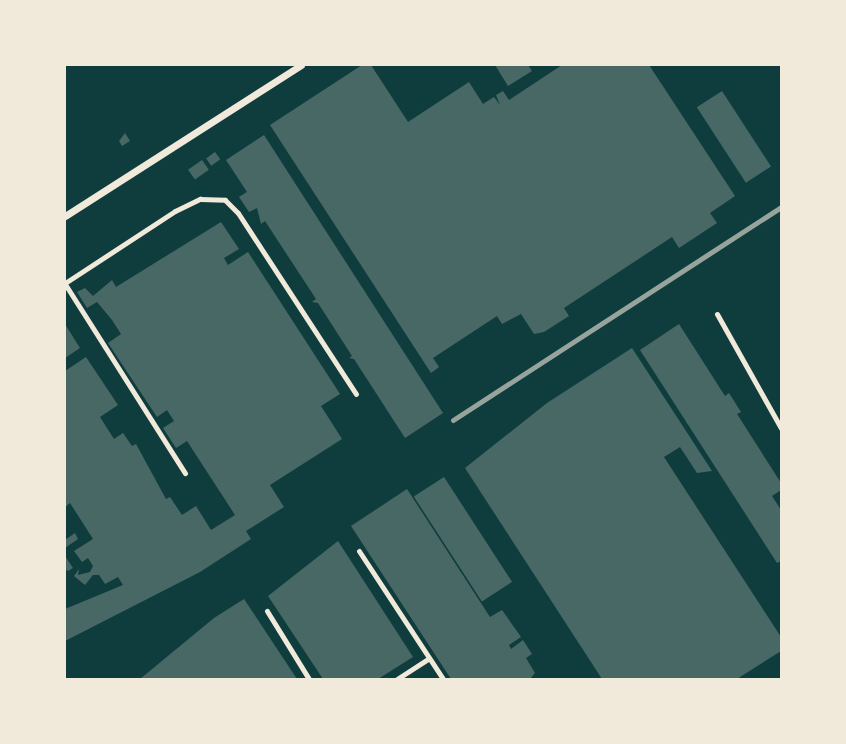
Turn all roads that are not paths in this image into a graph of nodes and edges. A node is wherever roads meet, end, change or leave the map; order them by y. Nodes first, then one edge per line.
1 (301, 65) edge
2 (65, 216) edge
3 (65, 284) edge
4 (717, 314) dead end
5 (356, 394) dead end
6 (781, 428) edge
7 (185, 474) dead end
8 (359, 551) dead end
9 (267, 611) dead end
10 (429, 658) junction
11 (309, 679) edge
12 (397, 679) edge
13 (443, 679) edge

1 - 2 street
3 - 5 lane
3 - 7 lane
4 - 6 lane
8 - 10 lane
9 - 11 lane
10 - 12 lane
10 - 13 lane

